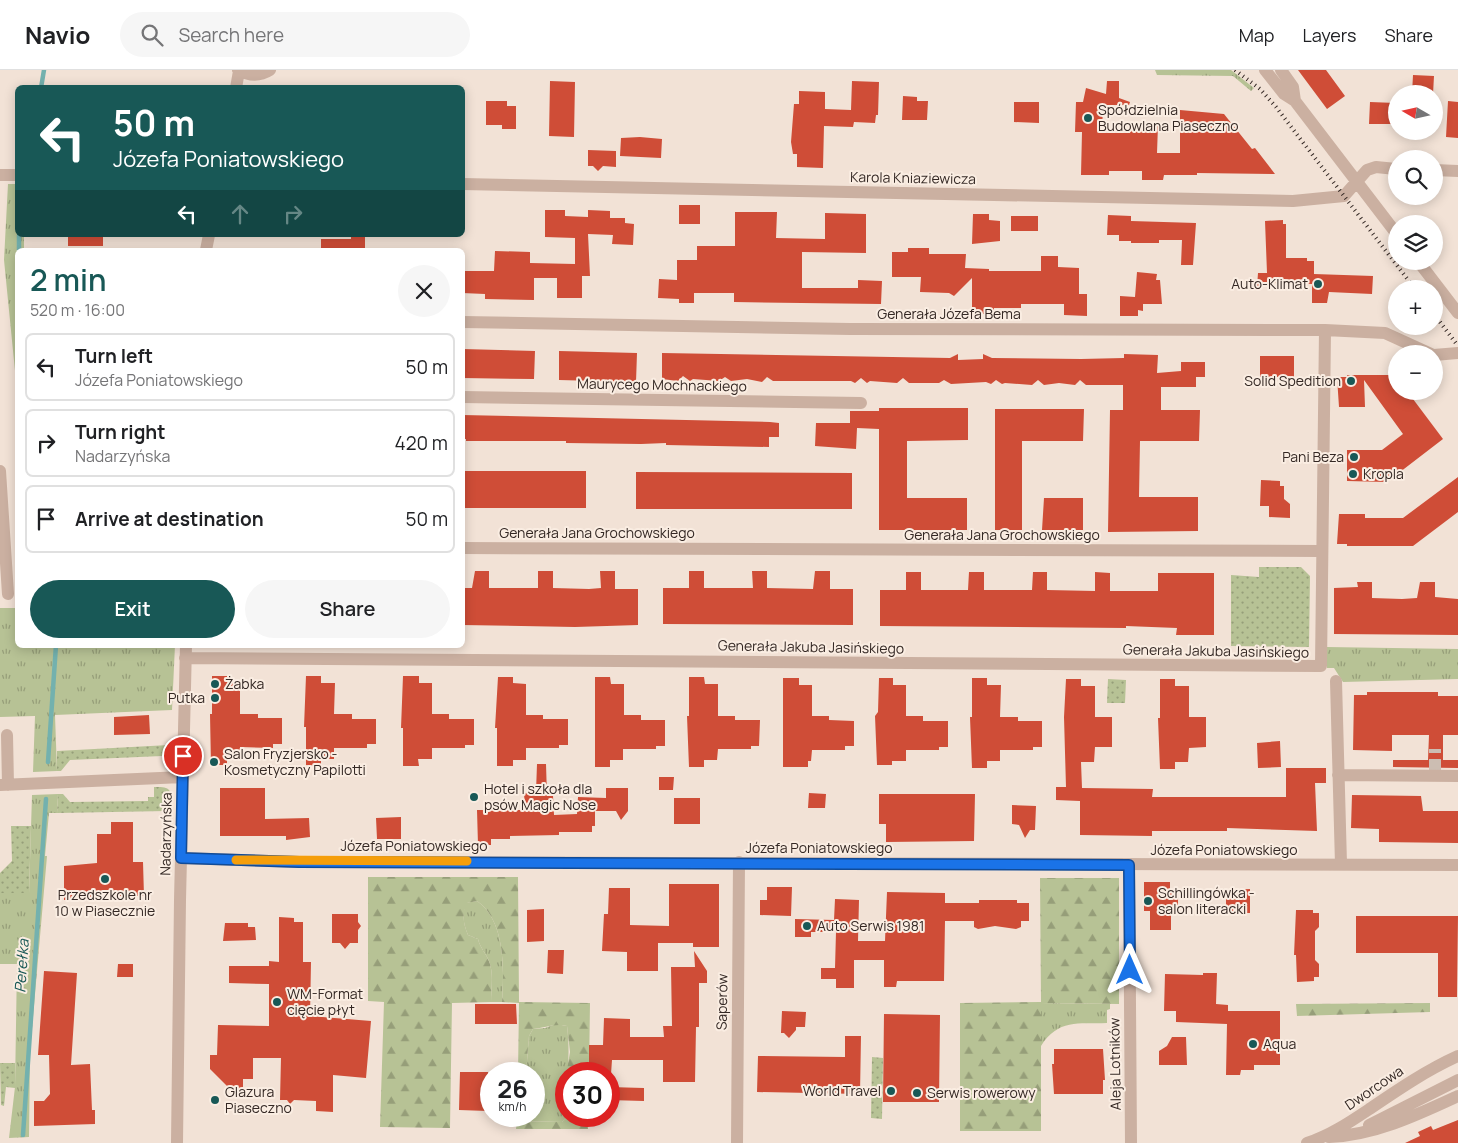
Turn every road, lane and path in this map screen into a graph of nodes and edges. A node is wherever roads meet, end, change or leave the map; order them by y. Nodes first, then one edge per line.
1 (239, 70) edge
2 (1265, 70) edge
3 (1280, 70) edge
4 (264, 72) edge
5 (236, 85) edge
6 (254, 85) edge
7 (1295, 101) junction
8 (1388, 169) edge
9 (1443, 170) edge
10 (1458, 171) edge
11 (15, 174) edge
12 (0, 175) edge
13 (1356, 182) junction
14 (465, 184) edge
15 (1388, 223) edge
16 (1425, 270) edge
17 (1458, 313) edge
18 (465, 322) edge
19 (1325, 330) junction
20 (1411, 345) edge
21 (1458, 353) edge
22 (1443, 354) edge
23 (465, 397) edge
24 (862, 403) dead end
25 (0, 471) edge
26 (465, 548) edge
27 (1321, 551) junction
28 (8, 594) dead end
29 (185, 651) edge
30 (1336, 681) dead end
31 (7, 735) dead end
32 (1338, 775) junction
33 (1458, 776) edge
34 (182, 777) junction
35 (4, 785) edge
36 (181, 858) junction
37 (739, 862) junction
38 (1341, 864) junction
39 (1458, 864) edge
40 (1129, 865) junction
41 (1458, 1056) edge
42 (1458, 1080) edge
43 (1458, 1096) edge
44 (1346, 1136) edge
45 (177, 1143) edge
46 (737, 1143) edge
47 (1131, 1143) edge
48 (1307, 1143) edge

1 - 4 street
1 - 5 street
2 - 7 street
3 - 7 street
4 - 6 street
7 - 13 street
8 - 13 street, Karola Kniaziewicza
9 - 10 street
11 - 12 street
13 - 14 street, Karola Kniaziewicza
13 - 15 street
16 - 17 street
18 - 19 street, Generała Józefa Bema
19 - 20 street, Generała Józefa Bema
19 - 27 street
21 - 22 street, Generała Józefa Bema
23 - 24 street, Maurycego Mochnackiego
25 - 28 street
26 - 27 street, Generała Jana Grochowskiego
27 - 29 street, Generała Jakuba Jasińskiego
29 - 34 street, Nadarzyńska
30 - 32 street
31 - 35 street
32 - 33 street
32 - 38 street
34 - 35 street
34 - 36 street, Nadarzyńska
36 - 37 street, Józefa Poniatowskiego
36 - 45 street, Nadarzyńska
37 - 40 street, Józefa Poniatowskiego
37 - 46 street, Saperów
38 - 39 street, Józefa Poniatowskiego
38 - 40 street, Józefa Poniatowskiego
40 - 47 street, Aleja Lotników
41 - 44 street, Dworcowa
42 - 44 street
43 - 44 street
44 - 48 street, Dworcowa

